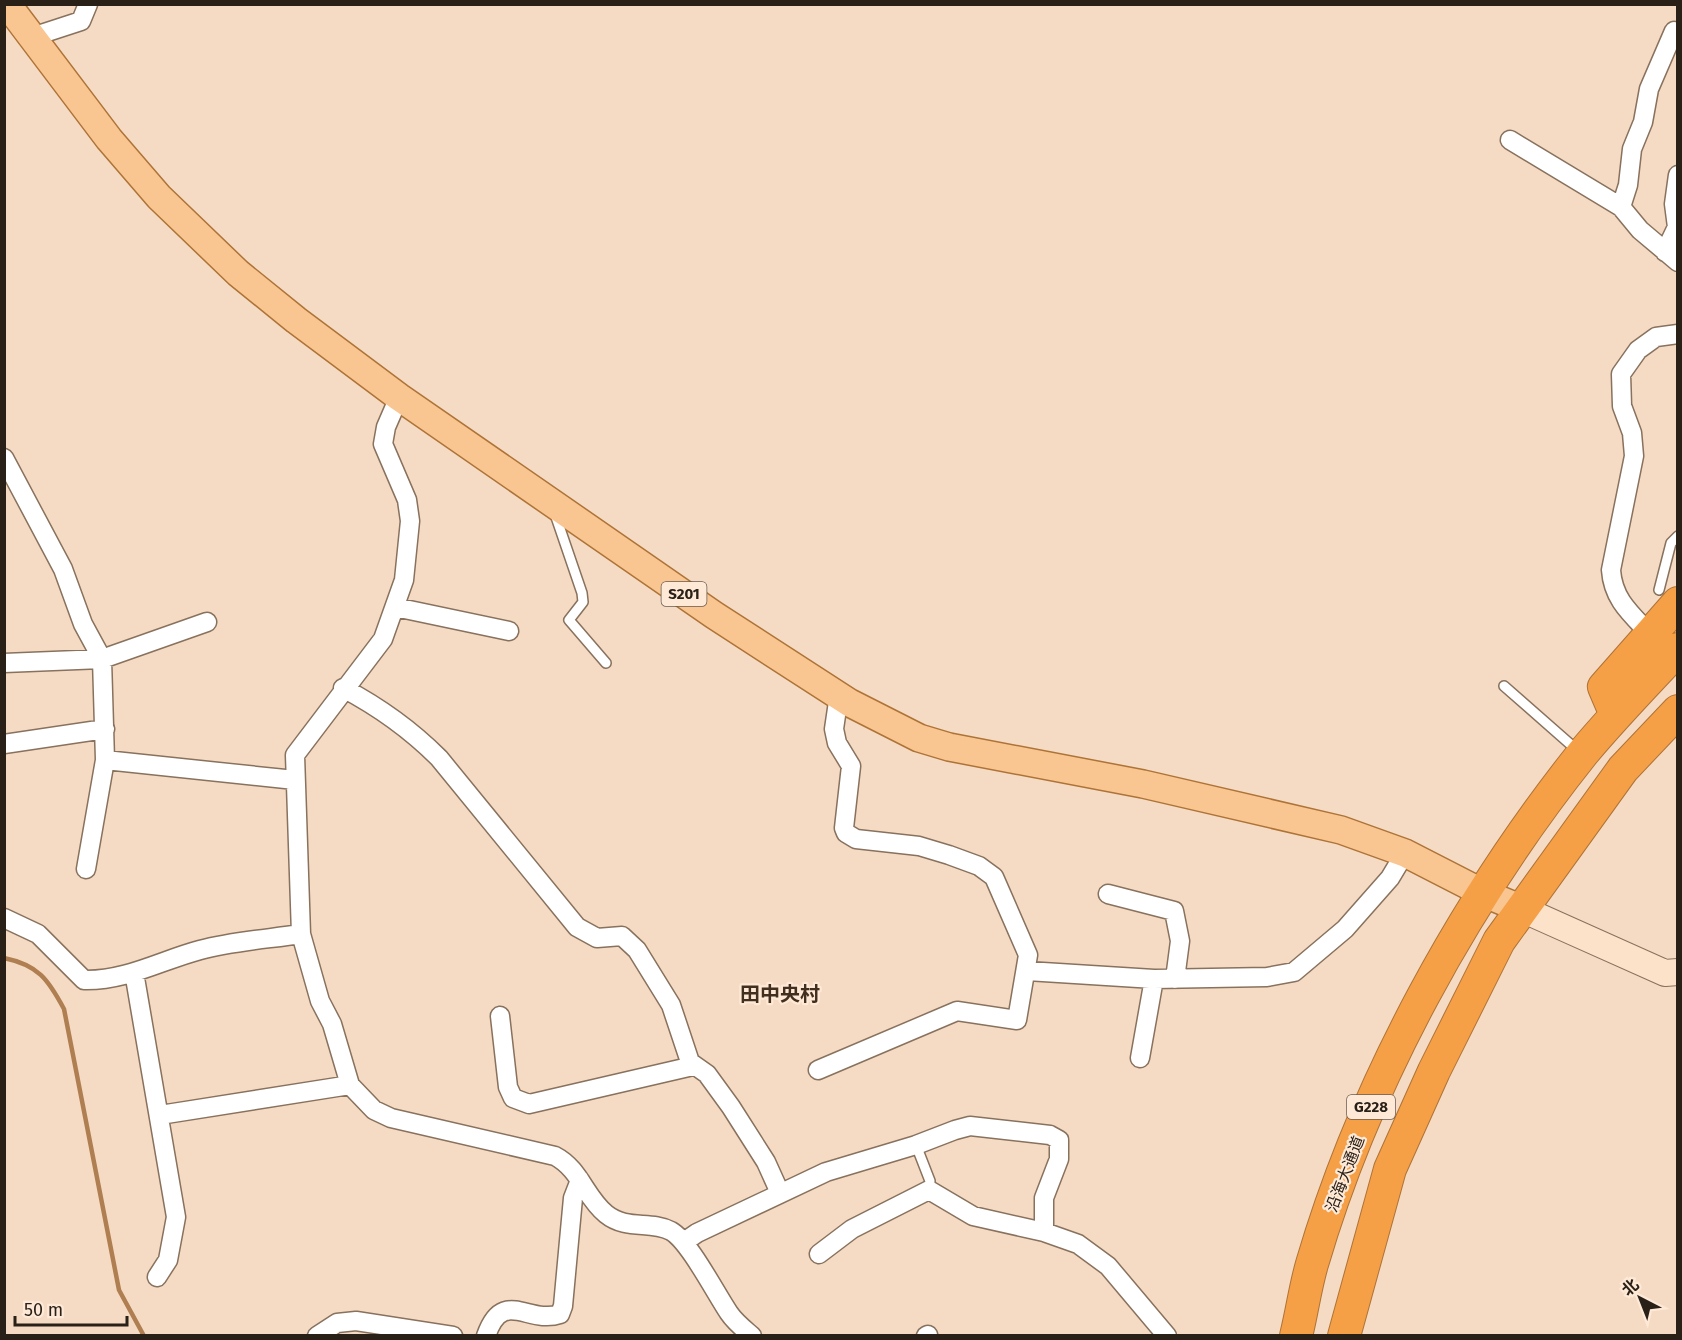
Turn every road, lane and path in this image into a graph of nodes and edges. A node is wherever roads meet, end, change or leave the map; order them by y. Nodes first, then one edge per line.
1 (7, 4) edge
2 (88, 4) edge
3 (1674, 31) dead end
4 (32, 37) junction
5 (1510, 140) dead end
6 (1677, 175) edge
7 (1621, 207) junction
8 (1671, 257) edge
9 (1677, 334) edge
10 (399, 397) junction
11 (6, 464) edge
12 (550, 501) junction
13 (1677, 536) edge
14 (1668, 596) edge
15 (395, 607) junction
16 (207, 622) dead end
17 (509, 631) dead end
18 (1650, 634) junction
19 (1677, 649) edge
20 (102, 659) junction
21 (4, 663) edge
22 (606, 663) dead end
23 (1504, 686) dead end
24 (344, 688) junction
25 (839, 695) junction
26 (1677, 711) edge
27 (1616, 715) junction
28 (105, 729) junction
29 (1664, 735) edge
30 (4, 744) edge
31 (1582, 754) junction
32 (105, 760) junction
33 (295, 780) junction
34 (1405, 854) junction
35 (86, 869) dead end
36 (1483, 893) junction
37 (1108, 894) dead end
38 (1522, 909) junction
39 (4, 918) edge
40 (301, 934) junction
41 (1027, 971) junction
42 (134, 972) junction
43 (1677, 972) edge
44 (1154, 979) junction
45 (1175, 979) junction
46 (500, 1016) dead end
47 (1140, 1058) dead end
48 (693, 1066) junction
49 (818, 1070) dead end
50 (350, 1085) junction
51 (160, 1115) junction
52 (916, 1145) junction
53 (580, 1180) junction
54 (929, 1190) junction
55 (780, 1193) junction
56 (1044, 1232) junction
57 (684, 1242) junction
58 (819, 1254) dead end
59 (157, 1277) dead end
60 (317, 1335) edge
61 (453, 1335) edge
62 (486, 1335) edge
63 (752, 1335) edge
64 (1167, 1335) edge
65 (1296, 1335) edge
66 (1344, 1335) edge

1 - 4 main road, S201
2 - 4 street
3 - 7 street
4 - 10 main road, S201
5 - 7 street
6 - 8 street
7 - 8 street
9 - 18 street
10 - 12 main road, S201
10 - 15 street
11 - 20 street
12 - 22 lane
12 - 25 main road, S201
13 - 14 lane
14 - 18 highway
15 - 17 street
15 - 24 street
16 - 20 street
18 - 27 highway
19 - 27 highway, G228
20 - 21 street
20 - 28 street
23 - 31 lane
24 - 33 street
24 - 48 street
25 - 34 main road, S201
25 - 41 street
26 - 29 highway, G228
27 - 31 highway, G228
28 - 30 street
28 - 32 street
29 - 38 highway, G228
31 - 36 highway, G228
32 - 33 street
32 - 35 street
33 - 40 street
34 - 36 main road, S201
34 - 45 street
36 - 38 main road, S201
36 - 65 highway, 沿海大通道 / G228
37 - 45 street
38 - 43 main road
38 - 66 highway, G228
39 - 42 street
40 - 42 street
40 - 50 street
41 - 44 street
41 - 49 street
42 - 51 street
44 - 45 street
44 - 47 street
46 - 48 street
48 - 55 street
50 - 51 street
50 - 53 street
51 - 59 street
52 - 54 lane
52 - 55 street
52 - 56 street
53 - 57 street
53 - 62 street
54 - 56 street
54 - 58 street
55 - 57 street
56 - 64 street
57 - 63 street
60 - 61 street

